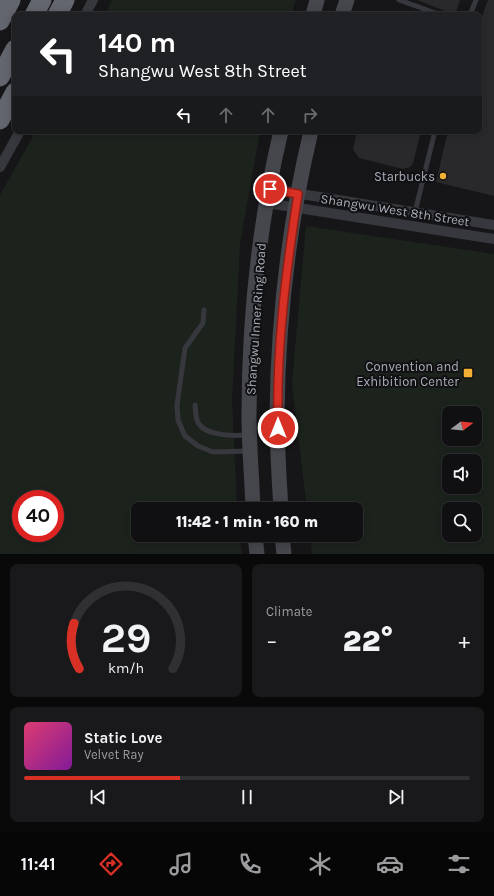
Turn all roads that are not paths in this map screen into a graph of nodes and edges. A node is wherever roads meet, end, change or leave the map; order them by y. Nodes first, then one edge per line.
1 (11, 0) edge
2 (42, 0) edge
3 (65, 0) edge
4 (93, 0) edge
5 (317, 0) edge
6 (347, 0) edge
7 (399, 0) edge
8 (476, 0) edge
9 (36, 12) edge
10 (59, 12) edge
11 (87, 12) edge
12 (313, 12) edge
13 (343, 12) edge
14 (433, 12) edge
15 (471, 12) edge
16 (0, 21) edge
17 (12, 55) edge
18 (0, 77) edge
19 (12, 98) edge
20 (0, 120) edge
21 (18, 134) edge
22 (280, 134) edge
23 (309, 134) edge
24 (434, 134) edge
25 (0, 168) edge
26 (268, 196) junction
27 (297, 201) junction
28 (415, 212) junction
29 (494, 225) edge
30 (494, 239) edge
31 (204, 310) dead end
32 (195, 405) dead end
33 (250, 435) junction
34 (251, 451) junction
35 (254, 502) edge
36 (281, 502) edge
37 (256, 542) edge
38 (283, 542) edge
39 (257, 554) edge
40 (284, 554) edge

1 - 16 highway
2 - 9 highway
3 - 10 highway
4 - 11 street
5 - 12 street
6 - 13 street
7 - 14 lane
8 - 15 lane
17 - 18 highway
19 - 20 highway
21 - 25 street
22 - 26 street, Shangwu Inner Ring Road
23 - 27 street, Shangwu Inner Ring Road
24 - 28 lane
26 - 27 street, Shangwu West 8th Street
26 - 27 street, Shangwu West 8th Street
26 - 33 street, Shangwu Inner Ring Road
27 - 28 street, Shangwu West 8th Street
27 - 30 street, Shangwu West 8th Street
27 - 36 street, Shangwu Inner Ring Road
28 - 29 street, Shangwu West 8th Street
31 - 34 lane
32 - 33 lane
33 - 34 street, Shangwu Inner Ring Road
34 - 35 street, Shangwu Inner Ring Road
37 - 39 street
38 - 40 street

